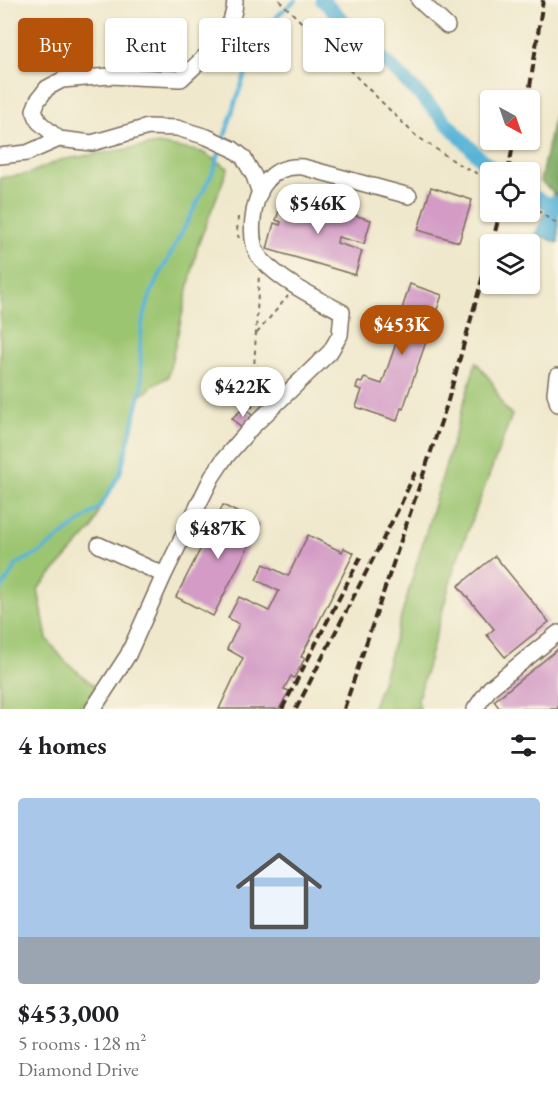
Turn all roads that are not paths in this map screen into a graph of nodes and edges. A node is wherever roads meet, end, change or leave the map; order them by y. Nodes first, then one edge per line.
1 (235, 0) edge
2 (419, 0) edge
3 (447, 26) dead end
4 (59, 140) junction
5 (0, 156) edge
6 (260, 193) junction
7 (409, 196) dead end
8 (557, 376) edge
9 (558, 404) edge
10 (99, 544) dead end
11 (164, 574) junction
12 (558, 633) edge
13 (93, 709) edge
14 (475, 709) edge

1 - 4 street
2 - 3 street
4 - 5 street
4 - 6 street
6 - 7 street
6 - 11 street
8 - 9 street
10 - 11 street
11 - 13 street
12 - 14 street

